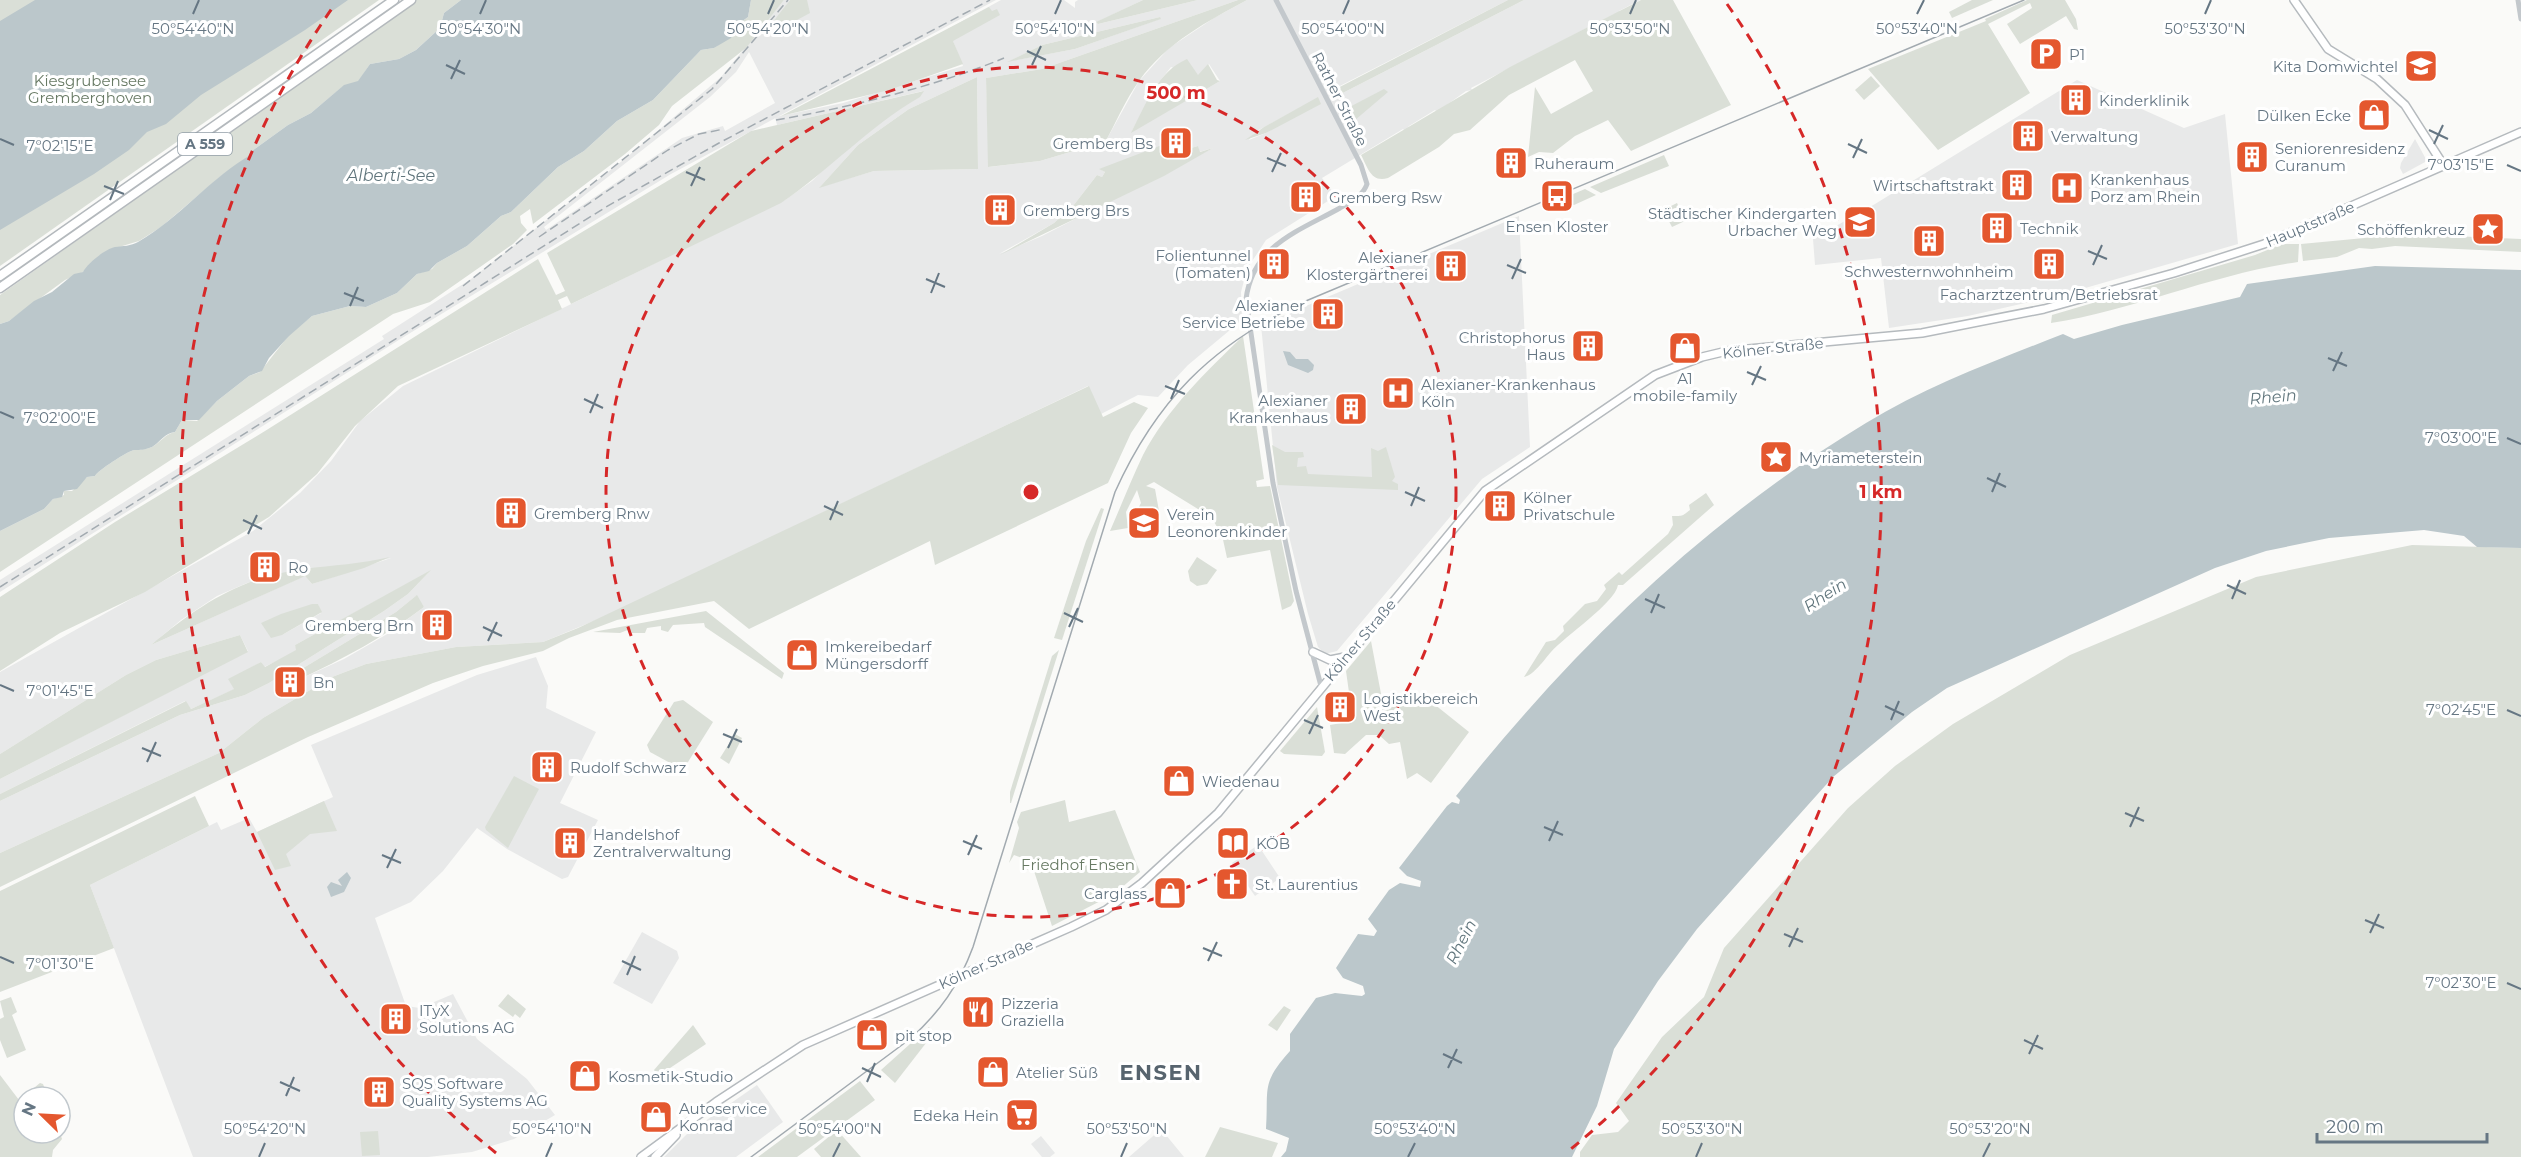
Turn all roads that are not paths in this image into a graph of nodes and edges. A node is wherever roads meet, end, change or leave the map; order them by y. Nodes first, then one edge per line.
1 (394, 0) edge
2 (411, 0) edge
3 (1276, 0) edge
4 (2294, 0) edge
5 (2518, 0) edge
6 (2521, 19) edge
7 (2521, 132) edge
8 (2444, 166) junction
9 (0, 276) edge
10 (0, 288) edge
11 (2092, 296) joint
12 (1313, 652) junction
13 (1345, 657) junction
14 (1321, 686) junction
15 (686, 1124) junction
16 (641, 1157) edge
17 (655, 1157) edge

1 - 9 highway, A 559
2 - 10 highway, A 559
3 - 12 street, Rather Straße
4 - 8 main road
5 - 6 street
7 - 8 main road, Hauptstraße
8 - 11 main road, Hauptstraße
11 - 13 main road, Kölner Straße
12 - 13 main road
12 - 14 street
13 - 14 main road, Kölner Straße
14 - 15 main road, Kölner Straße
15 - 16 main road, Kölner Straße
15 - 17 main road, Kölner Straße

